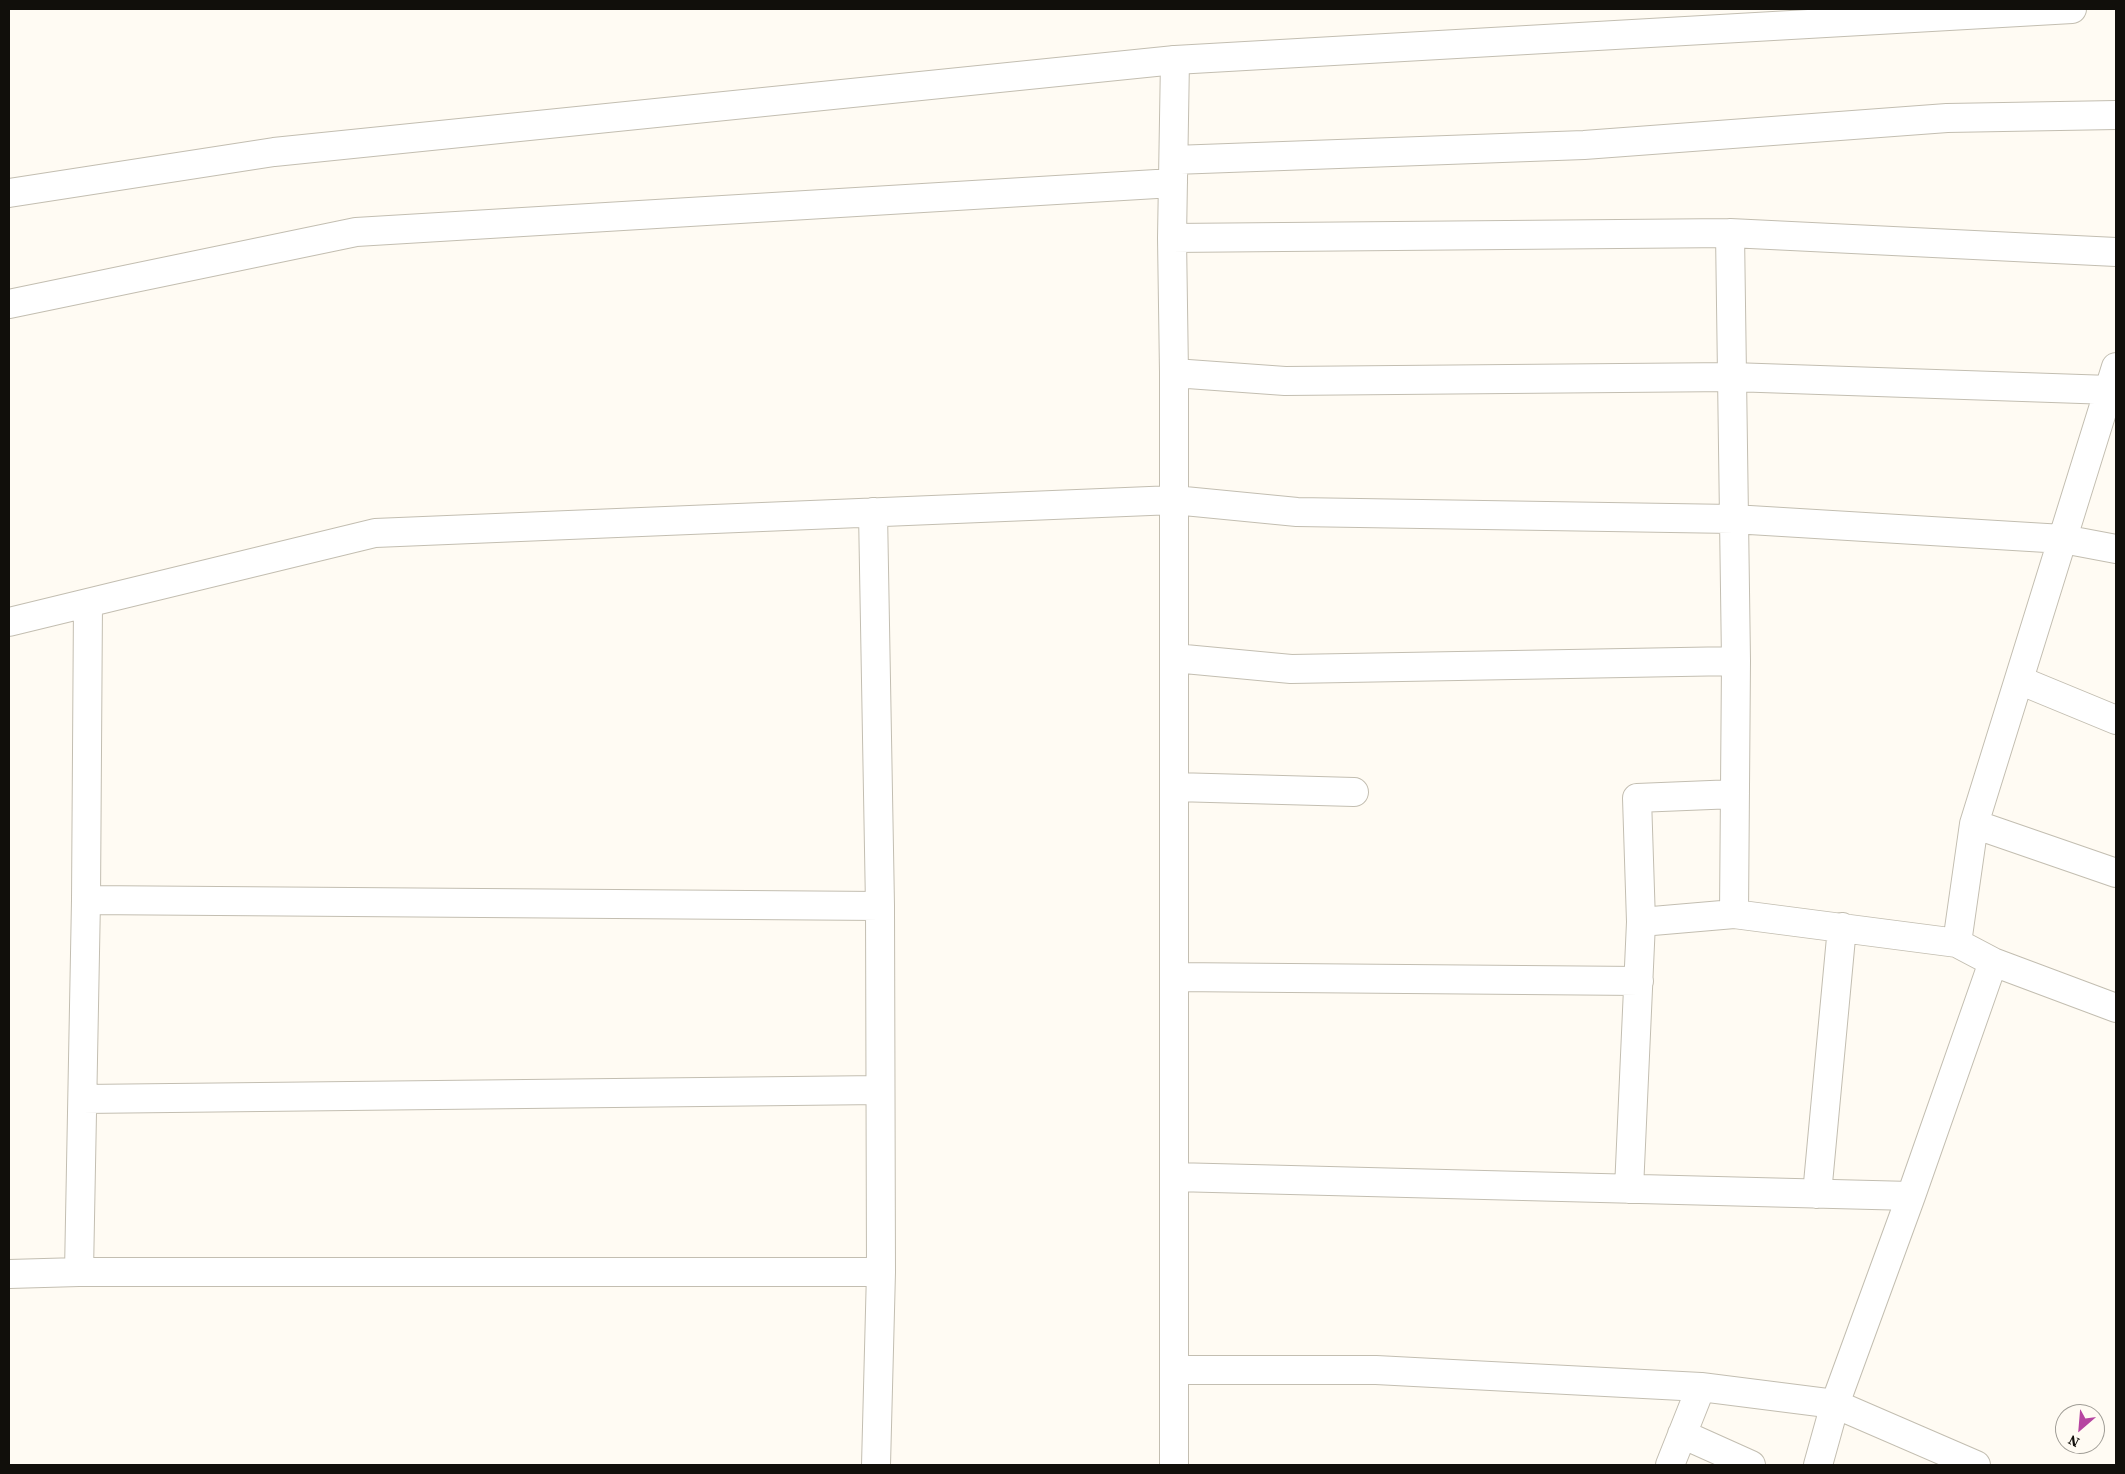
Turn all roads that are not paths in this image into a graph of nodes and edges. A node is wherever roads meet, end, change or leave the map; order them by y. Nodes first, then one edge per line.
1 (2072, 9) edge
2 (1175, 60) junction
3 (2116, 115) edge
4 (1174, 172) junction
5 (9, 193) edge
6 (1730, 233) junction
7 (1172, 238) junction
8 (2116, 252) edge
9 (9, 304) edge
10 (1174, 373) junction
11 (1732, 378) junction
12 (2112, 392) edge
13 (1174, 500) junction
14 (873, 512) junction
15 (1733, 519) junction
16 (2064, 540) junction
17 (2116, 549) edge
18 (88, 603) junction
19 (9, 622) edge
20 (1174, 658) junction
21 (1736, 661) junction
22 (2019, 680) junction
23 (2116, 720) edge
24 (1175, 787) junction
25 (1354, 792) dead end
26 (1735, 794) junction
27 (1974, 824) junction
28 (2116, 873) edge
29 (86, 900) junction
30 (880, 906) junction
31 (1734, 914) junction
32 (1641, 922) junction
33 (1842, 927) junction
34 (1957, 943) junction
35 (1993, 962) junction
36 (1174, 977) junction
37 (1639, 981) junction
38 (2116, 1008) edge
39 (880, 1090) junction
40 (83, 1099) junction
41 (1174, 1177) junction
42 (1629, 1189) junction
43 (1817, 1194) junction
44 (1911, 1196) junction
45 (79, 1272) junction
46 (881, 1272) junction
47 (9, 1274) edge
48 (1174, 1370) junction
49 (1701, 1387) junction
50 (1835, 1404) junction
51 (1682, 1434) junction
52 (876, 1465) edge
53 (1174, 1465) edge
54 (1670, 1465) edge
55 (1751, 1465) edge
56 (1818, 1465) edge
57 (1976, 1465) edge

1 - 2 street
2 - 4 street
2 - 5 street
3 - 4 street
4 - 7 street
4 - 9 street
6 - 7 street
6 - 8 street
6 - 11 street
7 - 10 street
10 - 11 street
10 - 13 street
11 - 12 street
11 - 15 street
12 - 16 street
13 - 14 street
13 - 15 street
13 - 20 street
14 - 18 street
14 - 30 street
15 - 16 street
15 - 21 street
16 - 17 street
16 - 22 street
18 - 19 street
18 - 29 street
20 - 21 street
20 - 24 street
21 - 26 street
22 - 23 street
22 - 27 street
24 - 25 street
24 - 36 street
26 - 31 street
26 - 32 street
27 - 28 street
27 - 34 street
29 - 30 street
29 - 40 street
30 - 39 street
31 - 32 street
31 - 33 street
32 - 37 street
33 - 34 street
33 - 43 street
34 - 35 street
35 - 38 street
35 - 44 street
36 - 37 street
36 - 41 street
37 - 42 street
39 - 40 street
39 - 46 street
40 - 45 street
41 - 42 street
41 - 48 street
42 - 43 street
43 - 44 street
44 - 50 street
45 - 46 street
45 - 47 street
46 - 52 street
48 - 49 street
48 - 53 street
49 - 50 street
49 - 51 street
50 - 56 street
50 - 57 street
51 - 54 street
51 - 55 street

